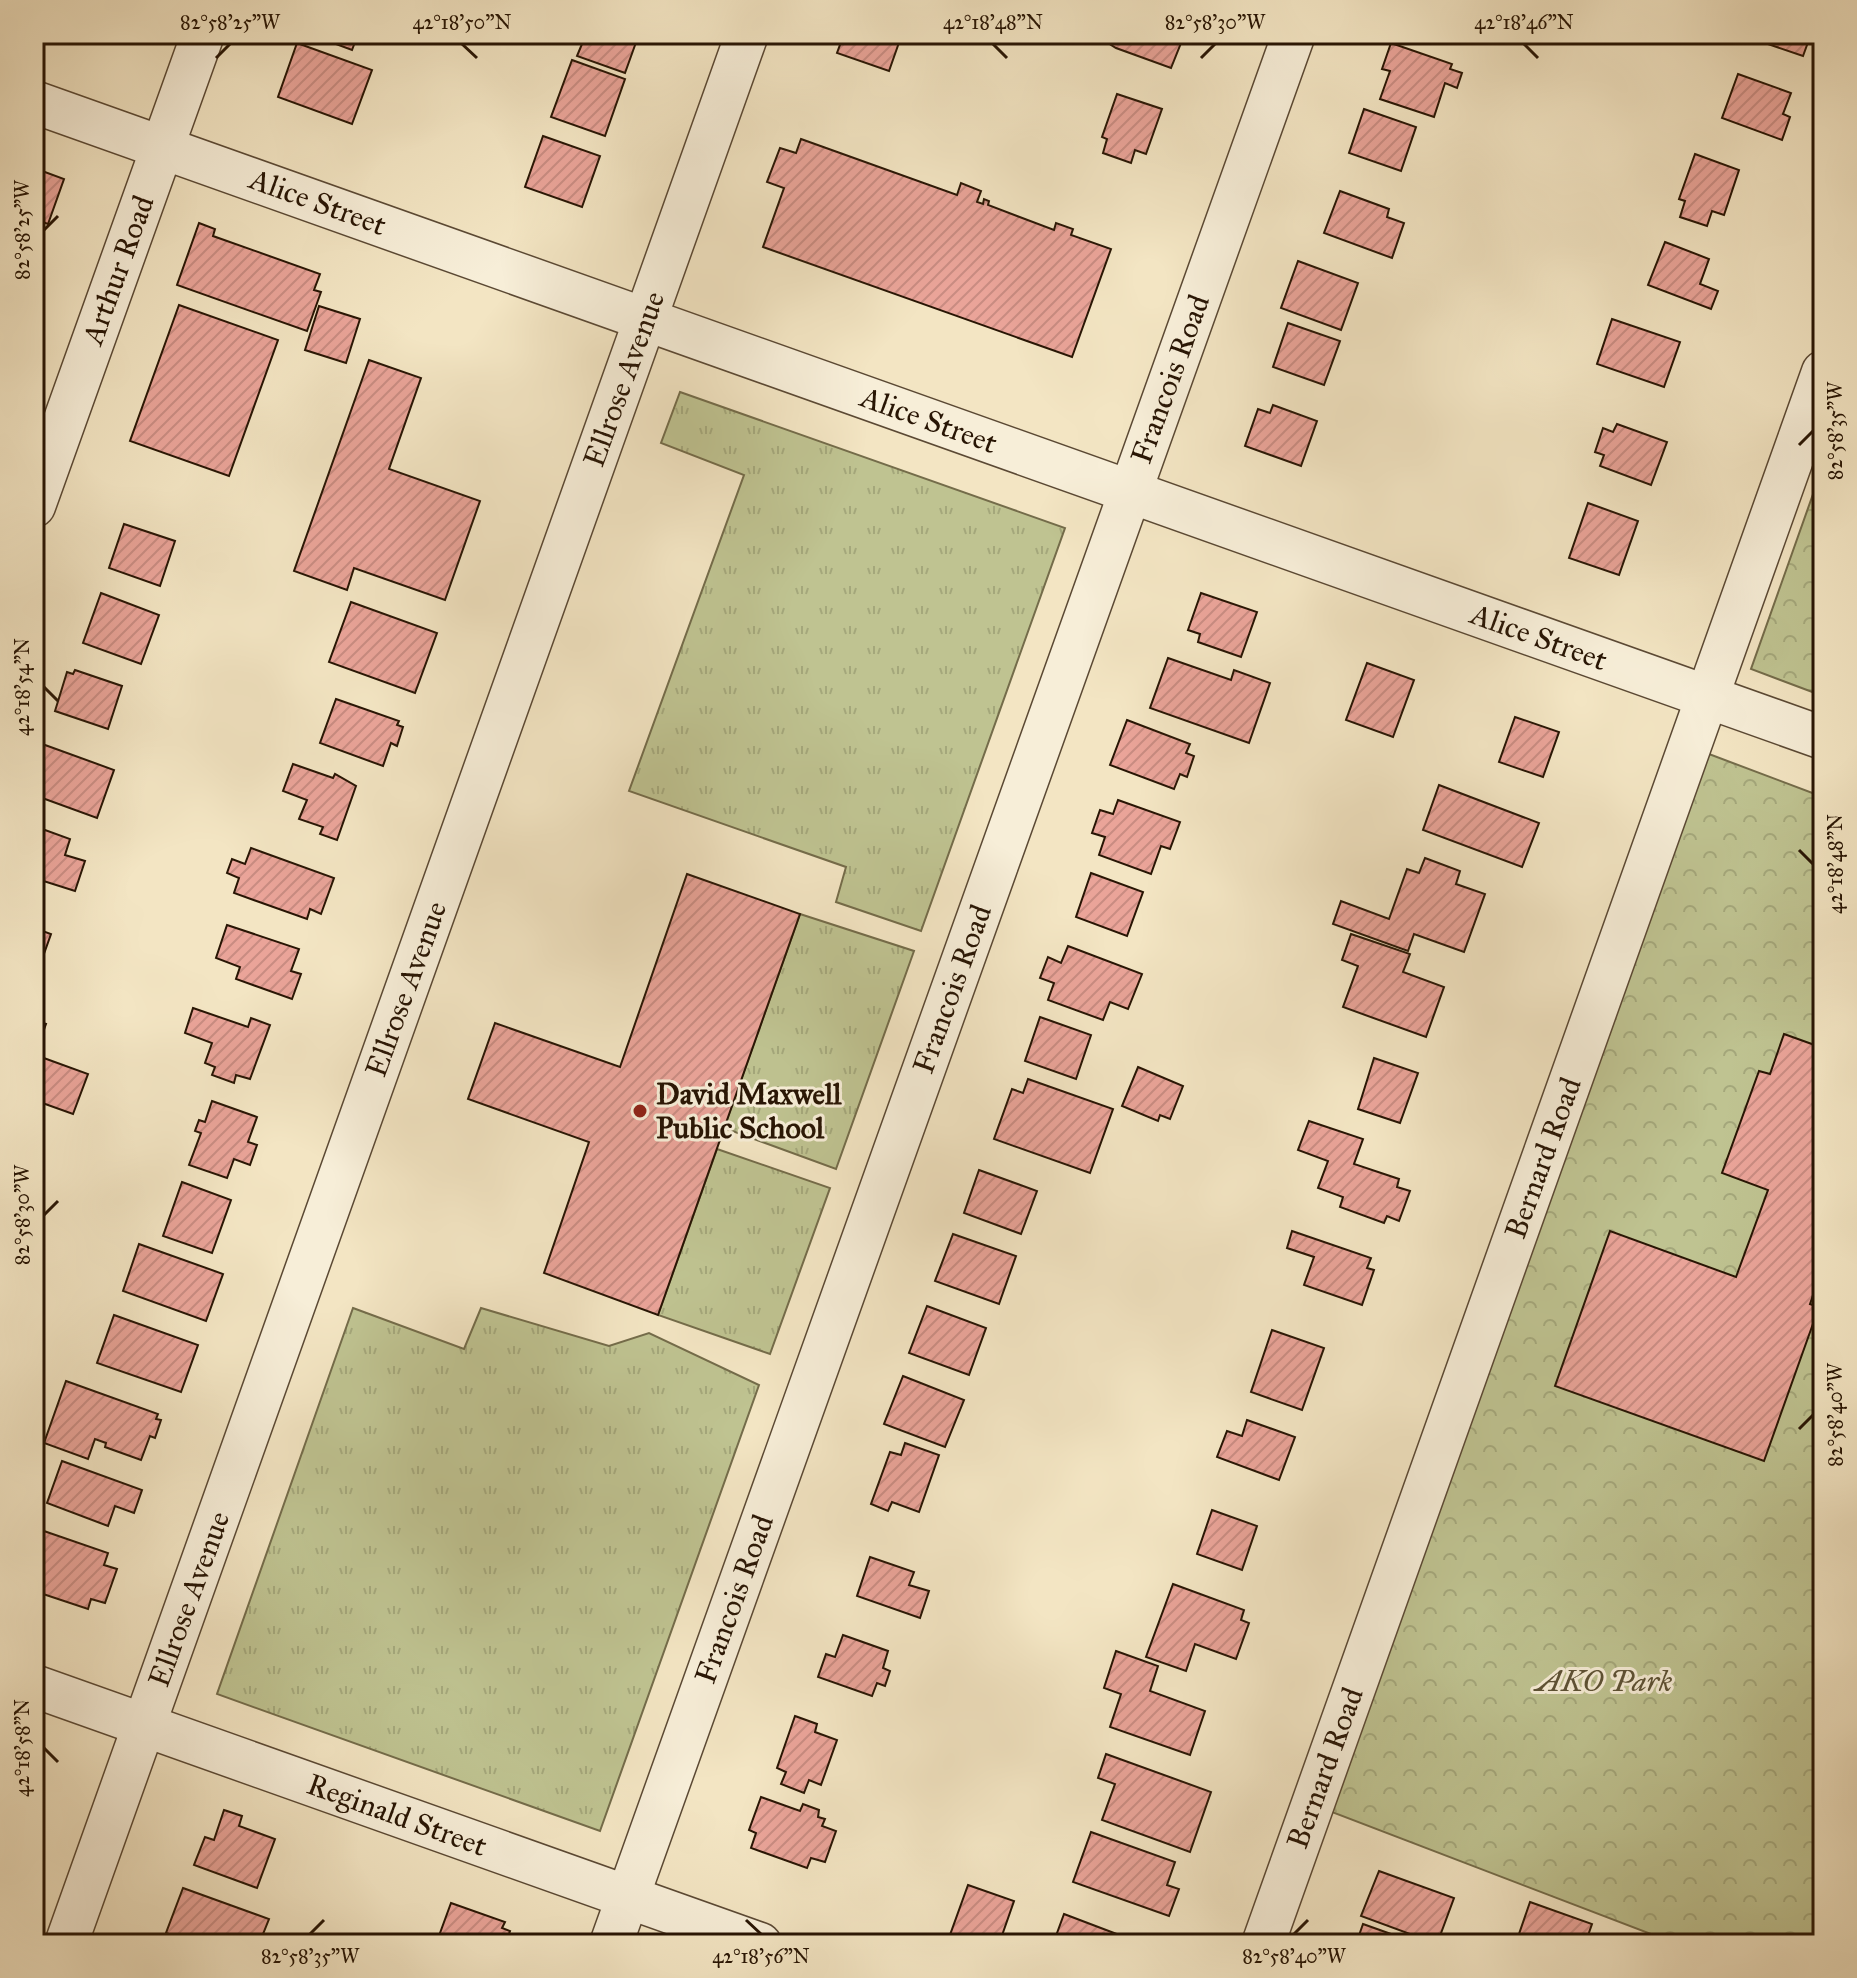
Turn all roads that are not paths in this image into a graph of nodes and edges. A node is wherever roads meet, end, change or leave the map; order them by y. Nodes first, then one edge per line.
1 (203, 34) edge
2 (747, 34) edge
3 (1294, 34) edge
4 (34, 102) edge
5 (162, 147) junction
6 (645, 319) junction
7 (1823, 372) edge
8 (1130, 492) junction
9 (34, 506) edge
10 (1707, 697) junction
11 (1823, 738) edge
12 (34, 1686) edge
13 (144, 1725) junction
14 (628, 1897) junction
15 (66, 1944) edge
16 (611, 1944) edge
17 (760, 1944) edge
18 (1263, 1944) edge

1 - 5 street, Arthur Road
2 - 6 street, Ellrose Avenue
3 - 8 street, Francois Road
4 - 5 street, Alice Street
5 - 6 street, Alice Street
5 - 9 street, Arthur Road
6 - 8 street, Alice Street
6 - 13 street, Ellrose Avenue
7 - 10 street, Bernard Road
8 - 10 street, Alice Street
8 - 14 street, Francois Road
10 - 11 street, Alice Street
10 - 18 street, Bernard Road
12 - 13 street, Reginald Street
13 - 14 street, Reginald Street
13 - 15 street, Ellrose Avenue
14 - 16 street, Francois Road
14 - 17 street, Reginald Street

